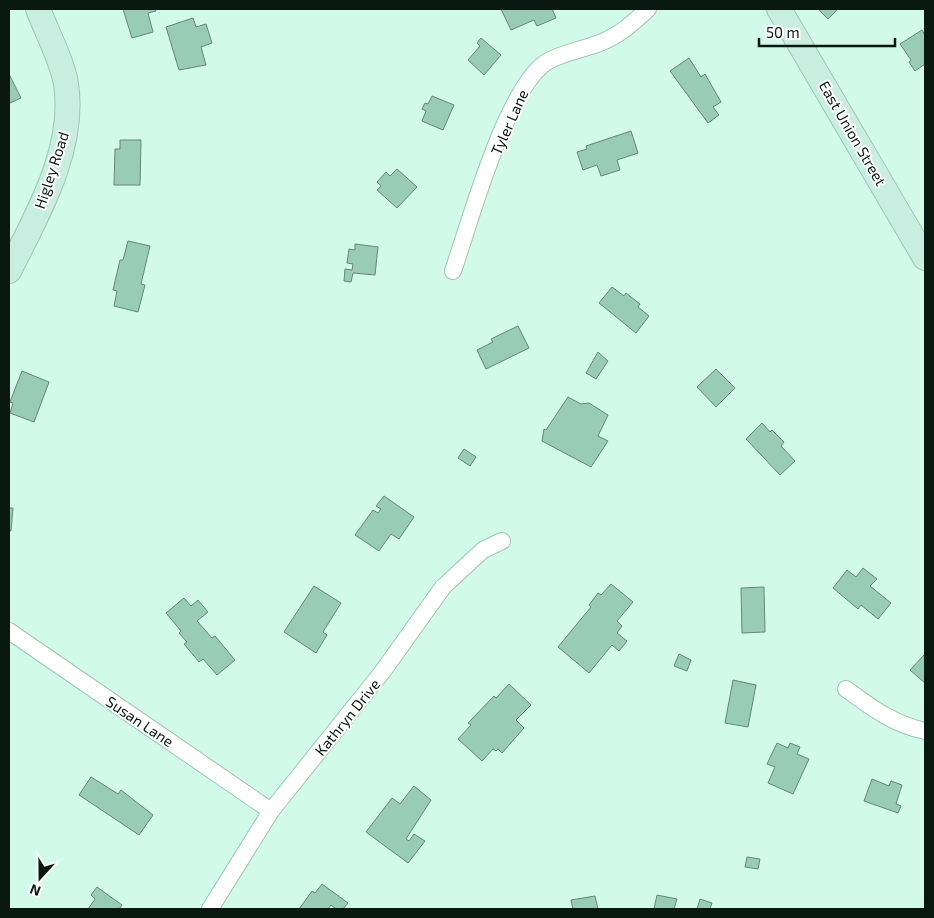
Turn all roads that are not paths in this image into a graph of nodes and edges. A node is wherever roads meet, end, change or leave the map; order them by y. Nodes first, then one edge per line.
1 (38, 9) edge
2 (648, 9) edge
3 (779, 9) edge
4 (925, 258) edge
5 (9, 271) edge
6 (453, 271) dead end
7 (502, 541) dead end
8 (9, 631) edge
9 (846, 689) dead end
10 (925, 731) edge
11 (271, 811) junction
12 (210, 909) edge

1 - 5 street, Higley Road
2 - 6 street, Tyler Lane
3 - 4 street, East Union Street
7 - 11 street, Kathryn Drive
8 - 11 street, Susan Lane
9 - 10 street
11 - 12 street, Kathryn Drive

